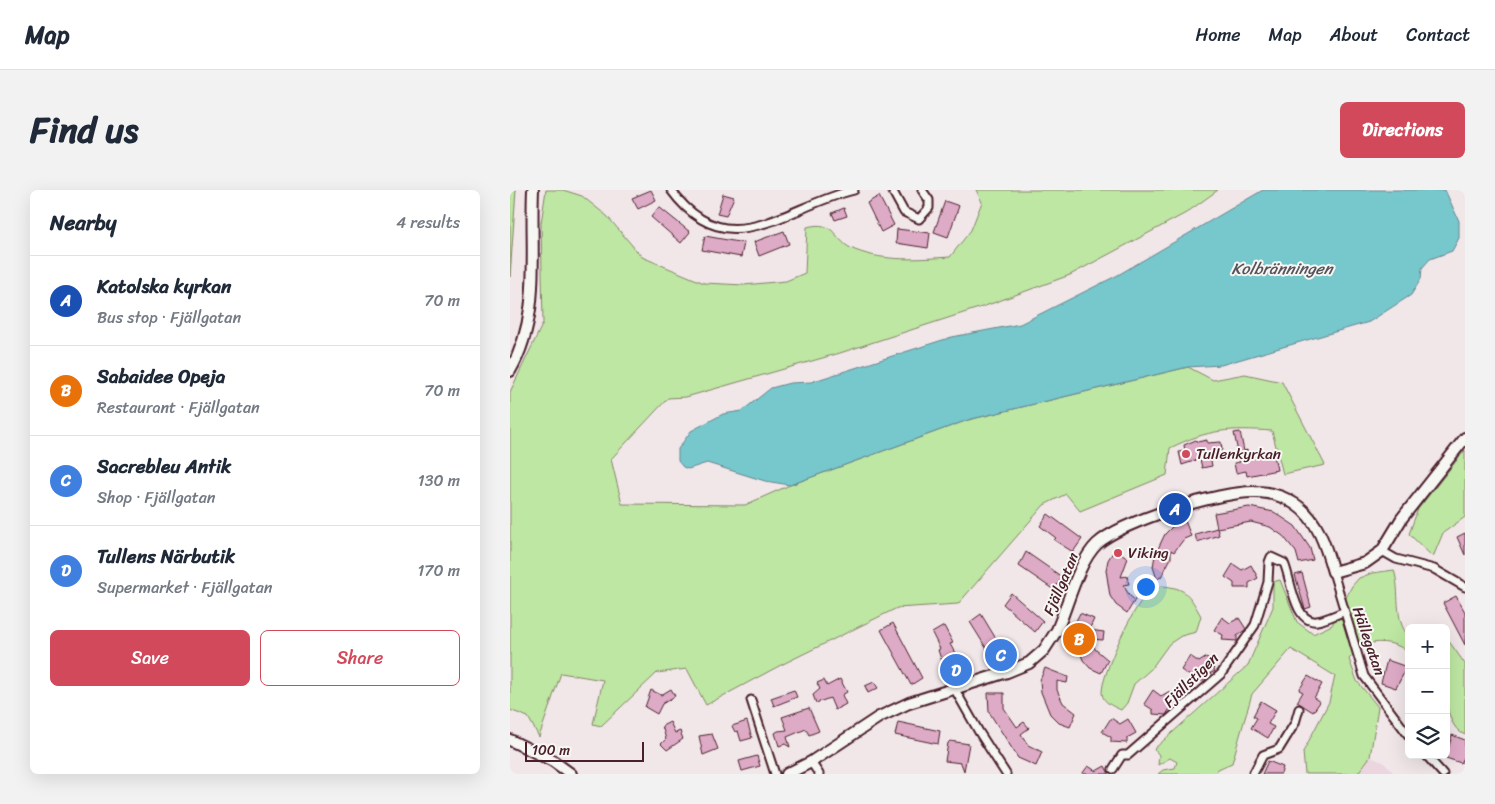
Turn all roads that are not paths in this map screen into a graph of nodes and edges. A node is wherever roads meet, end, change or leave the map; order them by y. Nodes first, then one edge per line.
1 (533, 190) edge
2 (671, 190) edge
3 (854, 190) edge
4 (892, 190) edge
5 (922, 190) edge
6 (510, 371) edge
7 (1465, 438) edge
8 (1382, 551) junction
9 (1333, 572) junction
10 (1465, 587) edge
11 (1343, 612) junction
12 (954, 688) junction
13 (751, 700) dead end
14 (1298, 709) dead end
15 (1405, 731) edge
16 (510, 740) edge
17 (1430, 759) edge
18 (811, 762) junction
19 (1113, 769) dead end
20 (571, 774) edge
21 (776, 774) edge
22 (787, 774) edge
23 (819, 774) edge
24 (1006, 774) edge
25 (1252, 774) edge
26 (1443, 774) edge

1 - 6 street
2 - 3 street
4 - 5 street
7 - 8 street
8 - 9 street
8 - 10 street
9 - 11 street, Hällegatan
9 - 12 street, Fjällgatan
11 - 15 street, Hällegatan
11 - 19 street, Fjällstigen
12 - 18 street, Fjällgatan
12 - 24 street
13 - 21 street
14 - 25 street
16 - 20 street
17 - 26 street
18 - 22 street, Fjällgatan
18 - 23 street

